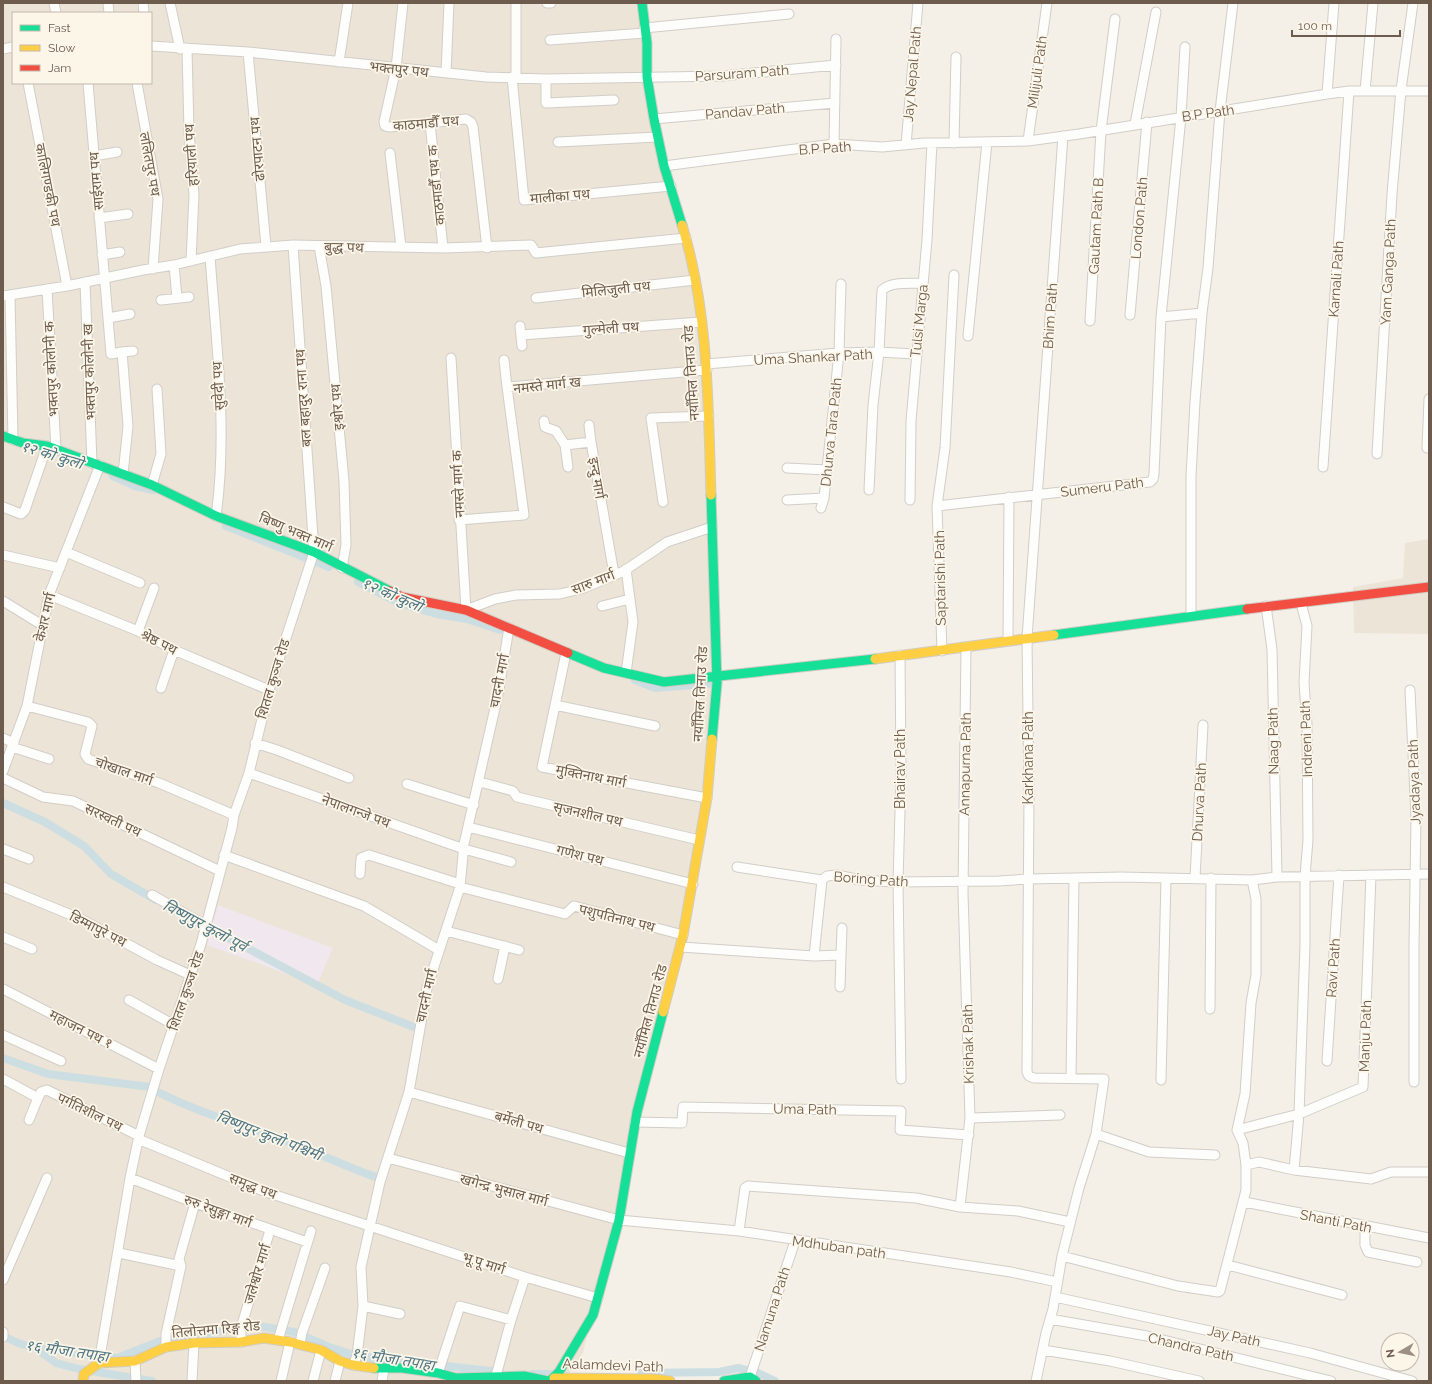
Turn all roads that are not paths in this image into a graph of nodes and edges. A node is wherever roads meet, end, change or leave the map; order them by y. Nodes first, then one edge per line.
1 (170, 3) edge
2 (348, 3) edge
3 (403, 3) edge
4 (449, 3) edge
5 (516, 3) edge
6 (547, 3) edge
7 (551, 3) edge
8 (642, 3) edge
9 (918, 3) edge
10 (1046, 3) edge
11 (1233, 3) edge
12 (1334, 3) edge
13 (1373, 3) edge
14 (1413, 3) edge
15 (1156, 12) dead end
16 (788, 14) dead end
17 (1114, 19) dead end
18 (644, 30) junction
19 (836, 39) dead end
20 (550, 40) dead end
21 (152, 46) edge
22 (1185, 47) dead end
23 (183, 48) junction
24 (248, 52) junction
25 (956, 57) dead end
26 (339, 62) junction
27 (836, 65) junction
28 (396, 68) junction
29 (446, 73) junction
30 (514, 77) junction
31 (647, 77) junction
32 (546, 80) junction
33 (28, 84) edge
34 (88, 84) edge
35 (137, 84) edge
36 (1401, 90) junction
37 (1349, 91) junction
38 (1365, 91) junction
39 (1429, 91) edge
40 (1327, 94) junction
41 (614, 100) dead end
42 (835, 103) junction
43 (1220, 111) junction
44 (1181, 117) junction
45 (654, 119) junction
46 (1147, 122) junction
47 (430, 123) junction
48 (1136, 124) junction
49 (1101, 131) junction
50 (1063, 136) junction
51 (657, 137) junction
52 (1028, 141) junction
53 (558, 142) dead end
54 (954, 142) junction
55 (987, 142) junction
56 (932, 143) junction
57 (834, 144) junction
58 (906, 145) junction
59 (117, 152) dead end
60 (390, 154) dead end
61 (94, 156) junction
62 (664, 166) junction
63 (671, 186) junction
64 (128, 214) dead end
65 (99, 218) junction
66 (686, 238) junction
67 (293, 245) junction
68 (266, 246) junction
69 (319, 246) junction
70 (401, 247) junction
71 (443, 248) junction
72 (487, 248) junction
73 (120, 252) dead end
74 (102, 255) junction
75 (210, 256) junction
76 (191, 261) junction
77 (174, 265) junction
78 (153, 268) junction
79 (954, 275) dead end
80 (104, 279) junction
81 (695, 280) junction
82 (85, 282) junction
83 (923, 283) junction
84 (841, 284) dead end
85 (67, 286) junction
86 (47, 289) junction
87 (6, 296) edge
88 (189, 297) dead end
89 (177, 298) junction
90 (536, 298) dead end
91 (161, 300) dead end
92 (1202, 313) junction
93 (130, 314) dead end
94 (1130, 315) dead end
95 (1161, 317) junction
96 (108, 318) junction
97 (1090, 321) dead end
98 (701, 322) junction
99 (968, 336) dead end
100 (522, 346) dead end
101 (133, 351) dead end
102 (122, 352) junction
103 (879, 352) junction
104 (839, 353) junction
105 (915, 354) junction
106 (451, 358) dead end
107 (504, 360) dead end
108 (706, 367) junction
109 (507, 387) junction
110 (157, 389) dead end
111 (1429, 398) edge
112 (709, 416) junction
113 (544, 421) dead end
114 (589, 425) dead end
115 (3, 436) edge
116 (12, 440) junction
117 (591, 442) junction
118 (565, 445) junction
119 (50, 447) junction
120 (1427, 448) dead end
121 (1377, 454) dead end
122 (97, 467) junction
123 (568, 467) dead end
124 (1323, 467) dead end
125 (787, 468) dead end
126 (827, 470) junction
127 (123, 474) junction
128 (152, 485) junction
129 (869, 490) dead end
130 (1037, 495) junction
131 (1009, 497) junction
132 (824, 498) junction
133 (787, 500) dead end
134 (910, 500) dead end
135 (663, 502) dead end
136 (937, 506) junction
137 (3, 508) edge
138 (822, 508) dead end
139 (216, 516) junction
140 (460, 520) junction
141 (712, 527) junction
142 (66, 552) junction
143 (314, 552) junction
144 (3, 555) edge
145 (60, 568) junction
146 (342, 568) junction
147 (626, 569) junction
148 (614, 574) junction
149 (140, 583) dead end
150 (1429, 587) edge
151 (154, 588) dead end
152 (49, 595) junction
153 (630, 599) junction
154 (3, 601) edge
155 (1301, 604) junction
156 (602, 606) dead end
157 (1266, 606) junction
158 (466, 610) junction
159 (1191, 616) junction
160 (42, 625) junction
161 (138, 631) junction
162 (508, 631) junction
163 (1027, 638) junction
164 (1008, 641) junction
165 (966, 647) junction
166 (174, 650) junction
167 (942, 651) junction
168 (566, 655) junction
169 (900, 655) junction
170 (626, 673) junction
171 (717, 676) junction
172 (161, 688) dead end
173 (269, 690) junction
174 (1410, 690) dead end
175 (555, 705) junction
176 (27, 706) junction
177 (1203, 725) dead end
178 (655, 726) dead end
179 (3, 738) edge
180 (255, 743) junction
181 (13, 745) junction
182 (49, 759) dead end
183 (3, 771) edge
184 (249, 773) junction
185 (3, 778) edge
186 (349, 778) dead end
187 (480, 782) junction
188 (407, 784) dead end
189 (706, 798) junction
190 (474, 805) junction
191 (234, 815) junction
192 (468, 827) junction
193 (699, 840) junction
194 (3, 849) edge
195 (464, 849) junction
196 (224, 855) junction
197 (28, 859) dead end
198 (511, 862) dead end
199 (737, 867) dead end
200 (220, 871) junction
201 (360, 874) dead end
202 (1429, 874) edge
203 (1339, 875) junction
204 (1371, 875) junction
205 (1415, 875) junction
206 (1305, 876) junction
207 (1277, 877) junction
208 (1194, 878) junction
209 (1211, 878) junction
210 (1028, 879) junction
211 (1074, 879) junction
212 (1166, 879) junction
213 (822, 880) junction
214 (1252, 880) junction
215 (964, 881) junction
216 (898, 882) junction
217 (693, 884) junction
218 (460, 885) junction
219 (3, 887) edge
220 (152, 895) dead end
221 (207, 926) junction
222 (842, 928) dead end
223 (446, 931) junction
224 (683, 935) junction
225 (3, 936) edge
226 (505, 946) junction
227 (681, 947) junction
228 (32, 949) dead end
229 (439, 950) junction
230 (519, 950) dead end
231 (841, 955) junction
232 (814, 956) junction
233 (190, 975) junction
234 (498, 979) dead end
235 (840, 987) dead end
236 (3, 989) edge
237 (129, 1000) dead end
238 (1210, 1009) dead end
239 (174, 1025) junction
240 (3, 1035) edge
241 (61, 1061) dead end
242 (1327, 1061) dead end
243 (159, 1069) junction
244 (1071, 1078) junction
245 (3, 1079) edge
246 (902, 1079) dead end
247 (1160, 1080) dead end
248 (1414, 1082) dead end
249 (409, 1092) junction
250 (38, 1098) junction
251 (1299, 1114) junction
252 (1060, 1115) dead end
253 (970, 1118) junction
254 (29, 1120) dead end
255 (635, 1122) junction
256 (1237, 1130) junction
257 (1096, 1134) junction
258 (969, 1135) junction
259 (139, 1138) junction
260 (629, 1153) junction
261 (1215, 1155) dead end
262 (388, 1158) junction
263 (1246, 1165) junction
264 (1294, 1170) junction
265 (1429, 1172) edge
266 (47, 1178) dead end
267 (130, 1178) junction
268 (1244, 1202) junction
269 (195, 1203) junction
270 (960, 1206) junction
271 (620, 1220) junction
272 (1070, 1222) junction
273 (1365, 1226) junction
274 (371, 1227) junction
275 (270, 1230) junction
276 (311, 1231) dead end
277 (739, 1231) junction
278 (1429, 1238) edge
279 (795, 1241) junction
280 (307, 1242) junction
281 (119, 1253) junction
282 (1062, 1256) junction
283 (1417, 1262) dead end
284 (1228, 1265) junction
285 (181, 1266) junction
286 (325, 1268) dead end
287 (525, 1277) junction
288 (3, 1280) edge
289 (1056, 1282) junction
290 (1342, 1295) dead end
291 (1055, 1297) junction
292 (598, 1298) junction
293 (363, 1306) junction
294 (400, 1314) dead end
295 (1050, 1319) junction
296 (511, 1320) junction
297 (3, 1332) edge
298 (3, 1337) edge
299 (278, 1340) junction
300 (241, 1341) junction
301 (290, 1342) junction
302 (194, 1343) junction
303 (300, 1344) junction
304 (166, 1347) junction
305 (321, 1350) junction
306 (1043, 1350) junction
307 (135, 1361) junction
308 (340, 1361) junction
309 (99, 1363) junction
310 (353, 1365) junction
311 (384, 1369) junction
312 (433, 1376) edge
313 (496, 1376) junction
314 (84, 1378) edge
315 (553, 1378) edge
316 (752, 1378) edge
317 (455, 1380) edge
318 (136, 1381) edge
319 (192, 1381) edge
320 (281, 1381) edge
321 (314, 1381) edge
322 (335, 1381) edge
323 (382, 1381) edge
324 (670, 1381) edge
325 (724, 1381) edge
326 (1036, 1381) edge
327 (1199, 1381) edge
328 (1331, 1381) edge
329 (1412, 1381) edge

1 - 23 street, हरियाली पथ
2 - 26 street
3 - 28 street
4 - 29 street
5 - 30 street
6 - 7 street
8 - 18 street, नयाँमिल तिनाउ रोड
9 - 58 street, Jay Nepal Path
10 - 52 street, Milijuli Path
11 - 43 street
12 - 40 street
13 - 38 street
14 - 36 street, Yam Ganga Path
15 - 48 street
16 - 18 street
17 - 49 street, Gautam Path B
18 - 20 street
18 - 31 street, नयाँमिल तिनाउ रोड
19 - 27 street
21 - 23 street, भक्तपुर पथ
22 - 44 street
23 - 24 street, भक्तपुर पथ
23 - 76 street, हरियाली पथ
24 - 26 street, भक्तपुर पथ
24 - 68 street, ढोरपाटन पथ
25 - 54 street
26 - 28 street, भक्तपुर पथ
27 - 31 street, Parsuram Path
27 - 42 street
28 - 29 street, भक्तपुर पथ
28 - 47 street, काठमाडौँ पथ
29 - 30 street, भक्तपुर पथ
30 - 32 street, भक्तपुर पथ
30 - 63 street, मालीका पथ
31 - 32 street, भक्तपुर पथ
31 - 45 street, नयाँमिल तिनाउ रोड
32 - 41 street
33 - 85 street, कालिगण्डकी पथ
34 - 61 street, साईराम पथ
35 - 78 street, ललितपुर पथ
36 - 38 street, B.P Path
36 - 39 street, B.P Path
36 - 121 street, Yam Ganga Path
37 - 38 street, B.P Path
37 - 40 street, B.P Path
37 - 124 street, Karnali Path
40 - 43 street, B.P Path
42 - 45 street, Pandav Path
42 - 57 street
43 - 44 street, B.P Path
43 - 92 street
44 - 46 street, B.P Path
44 - 95 street
45 - 51 street, नयाँमिल तिनाउ रोड
46 - 48 street, B.P Path
46 - 94 street, London Path
47 - 71 street, काठमाडौँ पथ क
47 - 72 street, काठमाडौँ पथ
48 - 49 street, B.P Path
49 - 50 street, B.P Path
49 - 97 street, Gautam Path B
50 - 52 street, B.P Path
50 - 130 street, Bhim Path
51 - 53 street
51 - 62 street, नयाँमिल तिनाउ रोड
52 - 55 street, B.P Path
54 - 55 street, B.P Path
54 - 56 street, B.P Path
55 - 99 street
56 - 58 street, B.P Path
56 - 83 street, Tulsi Marga
57 - 58 street, B.P Path
57 - 62 street, B.P Path
59 - 61 street
60 - 70 street
61 - 65 street, साईराम पथ
62 - 63 street, नयाँमिल तिनाउ रोड
63 - 66 street, नयाँमिल तिनाउ रोड
64 - 65 street
65 - 74 street, साईराम पथ
66 - 72 street, बुद्ध पथ
66 - 81 street, नयाँमिल तिनाउ रोड
67 - 68 street, बुद्ध पथ
67 - 69 street, बुद्ध पथ
67 - 143 street, बल बहादुर राना पथ
68 - 75 street, बुद्ध पथ
69 - 70 street, बुद्ध पथ
69 - 146 street, इश्वोर पथ
70 - 71 street, बुद्ध पथ
71 - 72 street, बुद्ध पथ
73 - 74 street
74 - 80 street, साईराम पथ
75 - 76 street, बुद्ध पथ
75 - 139 street, सुवेदी पथ
76 - 77 street, बुद्ध पथ
77 - 78 street, बुद्ध पथ
77 - 89 street
78 - 80 street, बुद्ध पथ
79 - 136 street, Saptarishi Path
80 - 82 street, बुद्ध पथ
80 - 96 street, साईराम पथ
81 - 90 street, मिलिजुली पथ
81 - 98 street, नयाँमिल तिनाउ रोड
82 - 85 street, बुद्ध पथ
82 - 122 street, भक्तपुर कोलोनी ख
83 - 103 street
83 - 105 street, Tulsi Marga
84 - 104 street, Dhurva Tara Path
85 - 86 street, बुद्ध पथ
86 - 87 street, बुद्ध पथ
86 - 119 street, भक्तपुर कोलोनी क
87 - 116 street
88 - 89 street
89 - 91 street
92 - 95 street
92 - 159 street
93 - 96 street
95 - 130 street, Sumeru Path
96 - 102 street, साईराम पथ
98 - 100 street, गुल्मेली पथ
98 - 108 street, नयाँमिल तिनाउ रोड
101 - 102 street
102 - 127 street
103 - 104 street, Uma Shankar Path
103 - 105 street
103 - 129 street, Uma Shankar Path
104 - 108 street, Uma Shankar Path
104 - 126 street, Dhurva Tara Path
105 - 134 street, Tulsi Marga
106 - 140 street, नमस्ते मार्ग क
107 - 109 street
108 - 109 street, नमस्ते मार्ग ख
108 - 112 street, नयाँमिल तिनाउ रोड
109 - 140 street, नमस्ते मार्ग ख
110 - 128 street
111 - 120 street
112 - 135 street
112 - 141 street, नयाँमिल तिनाउ रोड
113 - 118 street
114 - 117 street
115 - 116 street, बिष्णु भक्त मार्ग
116 - 119 street, बिष्णु भक्त मार्ग
117 - 118 street, इन्दु मार्ग
117 - 148 street, इन्दु मार्ग
118 - 123 street
119 - 122 street, बिष्णु भक्त मार्ग
119 - 137 street
122 - 127 street, बिष्णु भक्त मार्ग
122 - 142 street, केशर मार्ग
125 - 126 street
126 - 132 street, Dhurva Tara Path
127 - 128 street, बिष्णु भक्त मार्ग
128 - 139 street, बिष्णु भक्त मार्ग
130 - 131 street, Sumeru Path
130 - 163 street, Bhim Path
131 - 136 street, Sumeru Path
131 - 164 street
132 - 133 street, Dhurva Tara Path
132 - 138 street
136 - 167 street, Saptarishi Path
139 - 143 street, बिष्णु भक्त मार्ग
140 - 158 street, नमस्ते मार्ग क
141 - 147 street, सारु मार्ग
141 - 171 street, नयाँमिल तिनाउ रोड
142 - 145 street, केशर मार्ग
142 - 149 street
143 - 146 street, बिष्णु भक्त मार्ग
143 - 173 street, शितल कुञ्ज रोड
144 - 145 street
145 - 152 street, केशर मार्ग
146 - 158 street, बिष्णु भक्त मार्ग
147 - 148 street, सारु मार्ग
147 - 153 street
148 - 158 street, सारु मार्ग
150 - 155 street, बिष्णु भक्त मार्ग
151 - 161 street
152 - 160 street, केशर मार्ग
152 - 161 street, श्रेष्ठ पथ
153 - 156 street
153 - 170 street
154 - 160 street
155 - 157 street, बिष्णु भक्त मार्ग
155 - 206 street, Indreni Path
157 - 159 street, बिष्णु भक्त मार्ग
157 - 207 street, Naag Path
158 - 162 street, बिष्णु भक्त मार्ग
159 - 163 street, बिष्णु भक्त मार्ग
160 - 176 street, केशर मार्ग
161 - 166 street, श्रेष्ठ पथ
162 - 168 street, बिष्णु भक्त मार्ग
162 - 187 street, चादनी मार्ग
163 - 164 street, बिष्णु भक्त मार्ग
163 - 210 street, Karkhana Path
164 - 165 street, बिष्णु भक्त मार्ग
165 - 167 street, बिष्णु भक्त मार्ग
165 - 215 street, Annapurna Path
166 - 172 street
166 - 173 street, श्रेष्ठ पथ
167 - 169 street, बिष्णु भक्त मार्ग
168 - 170 street, बिष्णु भक्त मार्ग
168 - 175 street, मुक्तिनाथ मार्ग
169 - 171 street, बिष्णु भक्त मार्ग
169 - 216 street, Bhairav Path
170 - 171 street, बिष्णु भक्त मार्ग
171 - 189 street, नयाँमिल तिनाउ रोड
173 - 180 street, शितल कुञ्ज रोड
174 - 205 street, Jyadaya Path
175 - 178 street
175 - 189 street, मुक्तिनाथ मार्ग
176 - 181 street, केशर मार्ग
176 - 191 street, चोखाल मार्ग
177 - 208 street, Dhurva Path
179 - 181 street
180 - 184 street, शितल कुञ्ज रोड
180 - 186 street
181 - 182 street
181 - 183 street, केशर मार्ग
184 - 191 street, शितल कुञ्ज रोड
184 - 195 street, नेपालगन्जे पथ
185 - 200 street, सरस्वती पथ
187 - 190 street, चादनी मार्ग
187 - 193 street, सृजनशील पथ
188 - 190 street
189 - 193 street, नयाँमिल तिनाउ रोड
190 - 192 street, चादनी मार्ग
191 - 196 street, शितल कुञ्ज रोड
192 - 195 street, चादनी मार्ग
192 - 217 street, गणेश पथ
193 - 217 street, नयाँमिल तिनाउ रोड
194 - 197 street
195 - 198 street, नेपालगन्जे पथ
195 - 218 street, चादनी मार्ग
196 - 200 street, शितल कुञ्ज रोड
196 - 229 street
199 - 213 street
200 - 221 street, शितल कुञ्ज रोड
201 - 218 street
202 - 205 street, Boring Path
203 - 204 street, Boring Path
203 - 206 street, Boring Path
203 - 242 street, Ravi Path
204 - 205 street, Boring Path
204 - 251 street, Manju Path
205 - 248 street, Jyadaya Path
206 - 207 street, Boring Path
206 - 251 street, Indreni Path
207 - 214 street, Boring Path
208 - 209 street, Boring Path
208 - 212 street, Boring Path
209 - 214 street, Boring Path
209 - 238 street
210 - 211 street, Boring Path
210 - 215 street, Boring Path
210 - 244 street, Karkhana Path
211 - 212 street, Boring Path
211 - 244 street
212 - 247 street
213 - 216 street, Boring Path
213 - 232 street, Boring Path
214 - 256 street
215 - 216 street, Boring Path
215 - 253 street, Krishak Path
216 - 246 street, Bhairav Path
217 - 224 street, नयाँमिल तिनाउ रोड
218 - 223 street, चादनी मार्ग
218 - 224 street, पशुपतिनाथ पथ
219 - 233 street, डिम्मापुरे पथ
220 - 221 street
221 - 233 street, शितल कुञ्ज रोड
222 - 231 street
223 - 226 street
223 - 229 street, चादनी मार्ग
224 - 227 street, नयाँमिल तिनाउ रोड
225 - 228 street
226 - 230 street
226 - 234 street
227 - 232 street
227 - 255 street, नयाँमिल तिनाउ रोड
229 - 249 street, चादनी मार्ग
231 - 232 street
231 - 235 street
233 - 239 street, शितल कुञ्ज रोड
236 - 243 street, महाजन पथ १
237 - 239 street
239 - 243 street, शितल कुञ्ज रोड
240 - 241 street
243 - 259 street, शितल कुञ्ज रोड
244 - 257 street, Karkhana Path
245 - 250 street, पर्गतिशील पथ
249 - 260 street, बर्मेली पथ
249 - 262 street, चादनी मार्ग
250 - 254 street
250 - 259 street, पर्गतिशील पथ
251 - 256 street, Manju Path
251 - 264 street, Indreni Path
252 - 253 street
253 - 258 street, Krishak Path
255 - 258 street, Uma Path
255 - 260 street, नयाँमिल तिनाउ रोड
256 - 263 street
257 - 261 street
257 - 272 street
258 - 270 street, Krishak Path
259 - 267 street, शितल कुञ्ज रोड
259 - 274 street, समृद्ध पथ
260 - 271 street, नयाँमिल तिनाउ रोड
262 - 271 street, खगेन्द्र भुसाल मार्ग
262 - 274 street, चादनी मार्ग
263 - 264 street
263 - 268 street
264 - 265 street
266 - 288 street
267 - 269 street, रुरु रेसुङ्गा मार्ग
267 - 281 street, शितल कुञ्ज रोड
268 - 273 street, Shanti Path
268 - 284 street
269 - 275 street, रुरु रेसुङ्गा मार्ग
269 - 285 street
270 - 272 street
270 - 277 street
271 - 277 street, Mdhuban path
271 - 292 street, नयाँमिल तिनाउ रोड
272 - 282 street
273 - 278 street, Shanti Path
273 - 283 street
274 - 287 street, भू.पू मार्ग
274 - 293 street, चादनी मार्ग
275 - 280 street, रुरु रेसुङ्गा मार्ग
275 - 300 street, जलेश्वोर मार्ग
276 - 280 street
277 - 279 street, Mdhuban path
279 - 289 street, Mdhuban path
279 - 316 street, Namuna Path
280 - 299 street
281 - 285 street
281 - 309 street, शितल कुञ्ज रोड
282 - 284 street
282 - 289 street
284 - 290 street
285 - 304 street
286 - 303 street
287 - 292 street, भू.पू मार्ग
287 - 296 street
289 - 291 street
291 - 295 street
291 - 329 street, Jay Path
292 - 315 street, नयाँमिल तिनाउ रोड
293 - 294 street
293 - 310 street, चादनी मार्ग
295 - 306 street
295 - 328 street, Chandra Path
296 - 312 street
296 - 313 street
297 - 298 street
299 - 300 street, तिलोत्तमा रिङ्ग रोड
299 - 301 street, तिलोत्तमा रिङ्ग रोड
300 - 302 street, तिलोत्तमा रिङ्ग रोड
301 - 303 street, तिलोत्तमा रिङ्ग रोड
301 - 320 street
302 - 304 street, तिलोत्तमा रिङ्ग रोड
302 - 319 street
303 - 305 street, तिलोत्तमा रिङ्ग रोड
304 - 307 street, तिलोत्तमा रिङ्ग रोड
305 - 308 street, तिलोत्तमा रिङ्ग रोड
305 - 321 street
306 - 326 street
306 - 327 street
307 - 309 street, तिलोत्तमा रिङ्ग रोड
307 - 318 street
308 - 310 street, तिलोत्तमा रिङ्ग रोड
308 - 322 street
309 - 314 street
310 - 311 street, तिलोत्तमा रिङ्ग रोड
311 - 312 street, तिलोत्तमा रिङ्ग रोड
311 - 323 street
312 - 317 street, तिलोत्तमा रिङ्ग रोड
313 - 315 street, तिलोत्तमा रिङ्ग रोड
313 - 317 street, तिलोत्तमा रिङ्ग रोड
315 - 324 street, Aalamdevi Path
316 - 325 street

